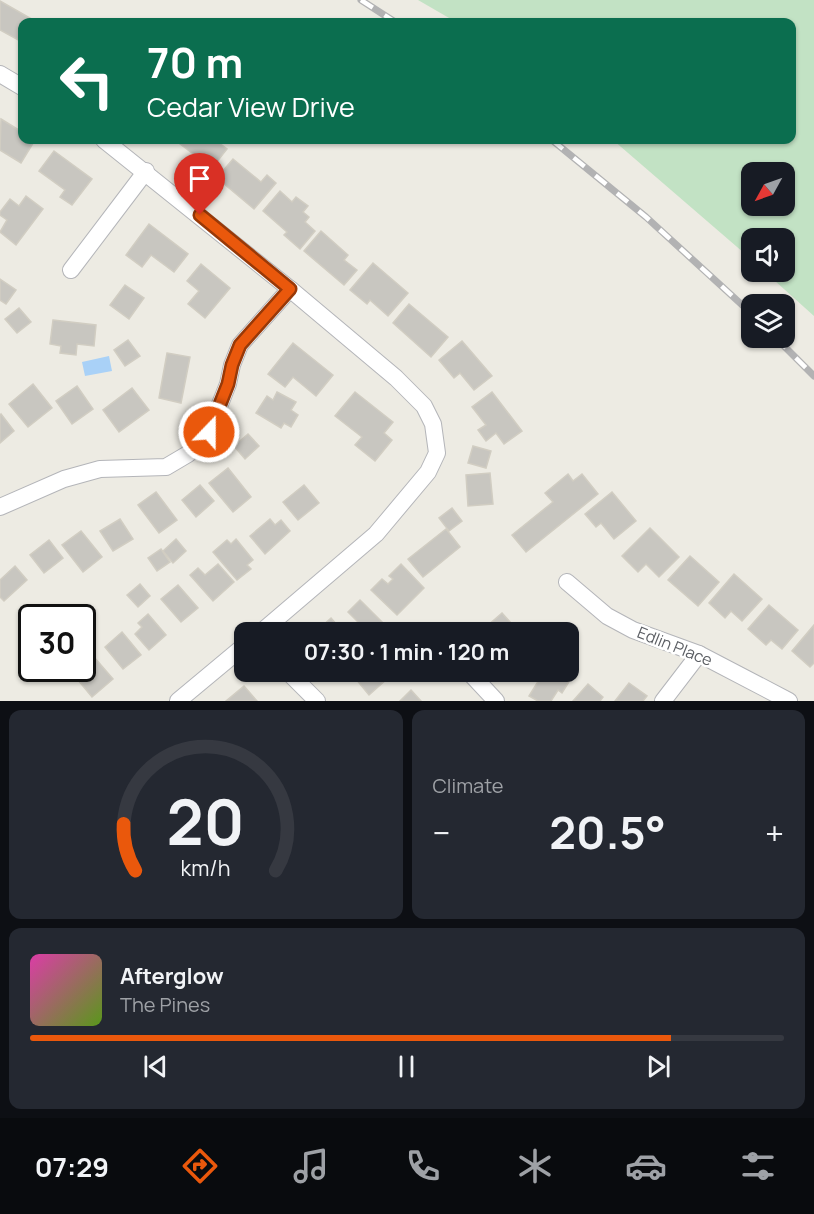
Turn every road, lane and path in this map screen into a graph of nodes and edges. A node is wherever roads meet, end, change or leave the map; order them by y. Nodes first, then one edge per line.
1 (0, 74) edge
2 (18, 85) edge
3 (109, 144) edge
4 (146, 171) junction
5 (71, 270) dead end
6 (290, 289) junction
7 (0, 507) edge
8 (567, 582) dead end
9 (273, 622) edge
10 (234, 654) edge
11 (699, 654) junction
12 (298, 682) edge
13 (478, 682) edge
14 (178, 701) edge
15 (317, 701) edge
16 (496, 701) edge
17 (663, 701) edge
18 (789, 701) edge

1 - 2 street
3 - 4 street
4 - 5 street
4 - 6 street
6 - 7 street
6 - 9 street
8 - 11 street, Edlin Place
10 - 14 street
11 - 17 street
11 - 18 street, Edlin Place
12 - 15 street
13 - 16 street

